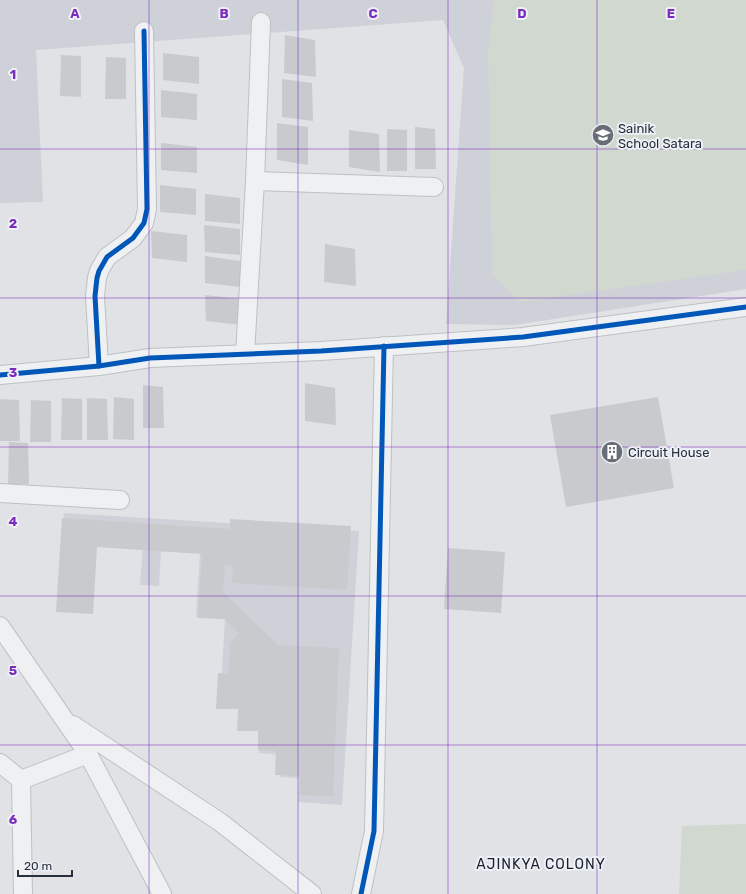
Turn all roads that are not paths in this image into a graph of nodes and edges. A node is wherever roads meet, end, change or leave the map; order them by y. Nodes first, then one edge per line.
1 (261, 22) dead end
2 (144, 31) dead end
3 (255, 181) junction
4 (434, 187) dead end
5 (746, 307) edge
6 (384, 346) junction
7 (245, 354) junction
8 (99, 366) junction
9 (0, 375) edge
10 (0, 494) edge
11 (120, 500) dead end
12 (0, 626) edge
13 (65, 720) junction
14 (88, 754) junction
15 (0, 763) edge
16 (21, 780) junction
17 (23, 894) edge
18 (162, 894) edge
19 (312, 894) edge
20 (361, 894) edge

1 - 3 street
2 - 8 street
3 - 4 street
3 - 7 street
5 - 6 street
6 - 7 street
6 - 20 street
7 - 8 street
8 - 9 street
10 - 11 street
12 - 13 street
13 - 14 street
13 - 19 street
14 - 16 street
14 - 18 street
15 - 16 street
16 - 17 street

